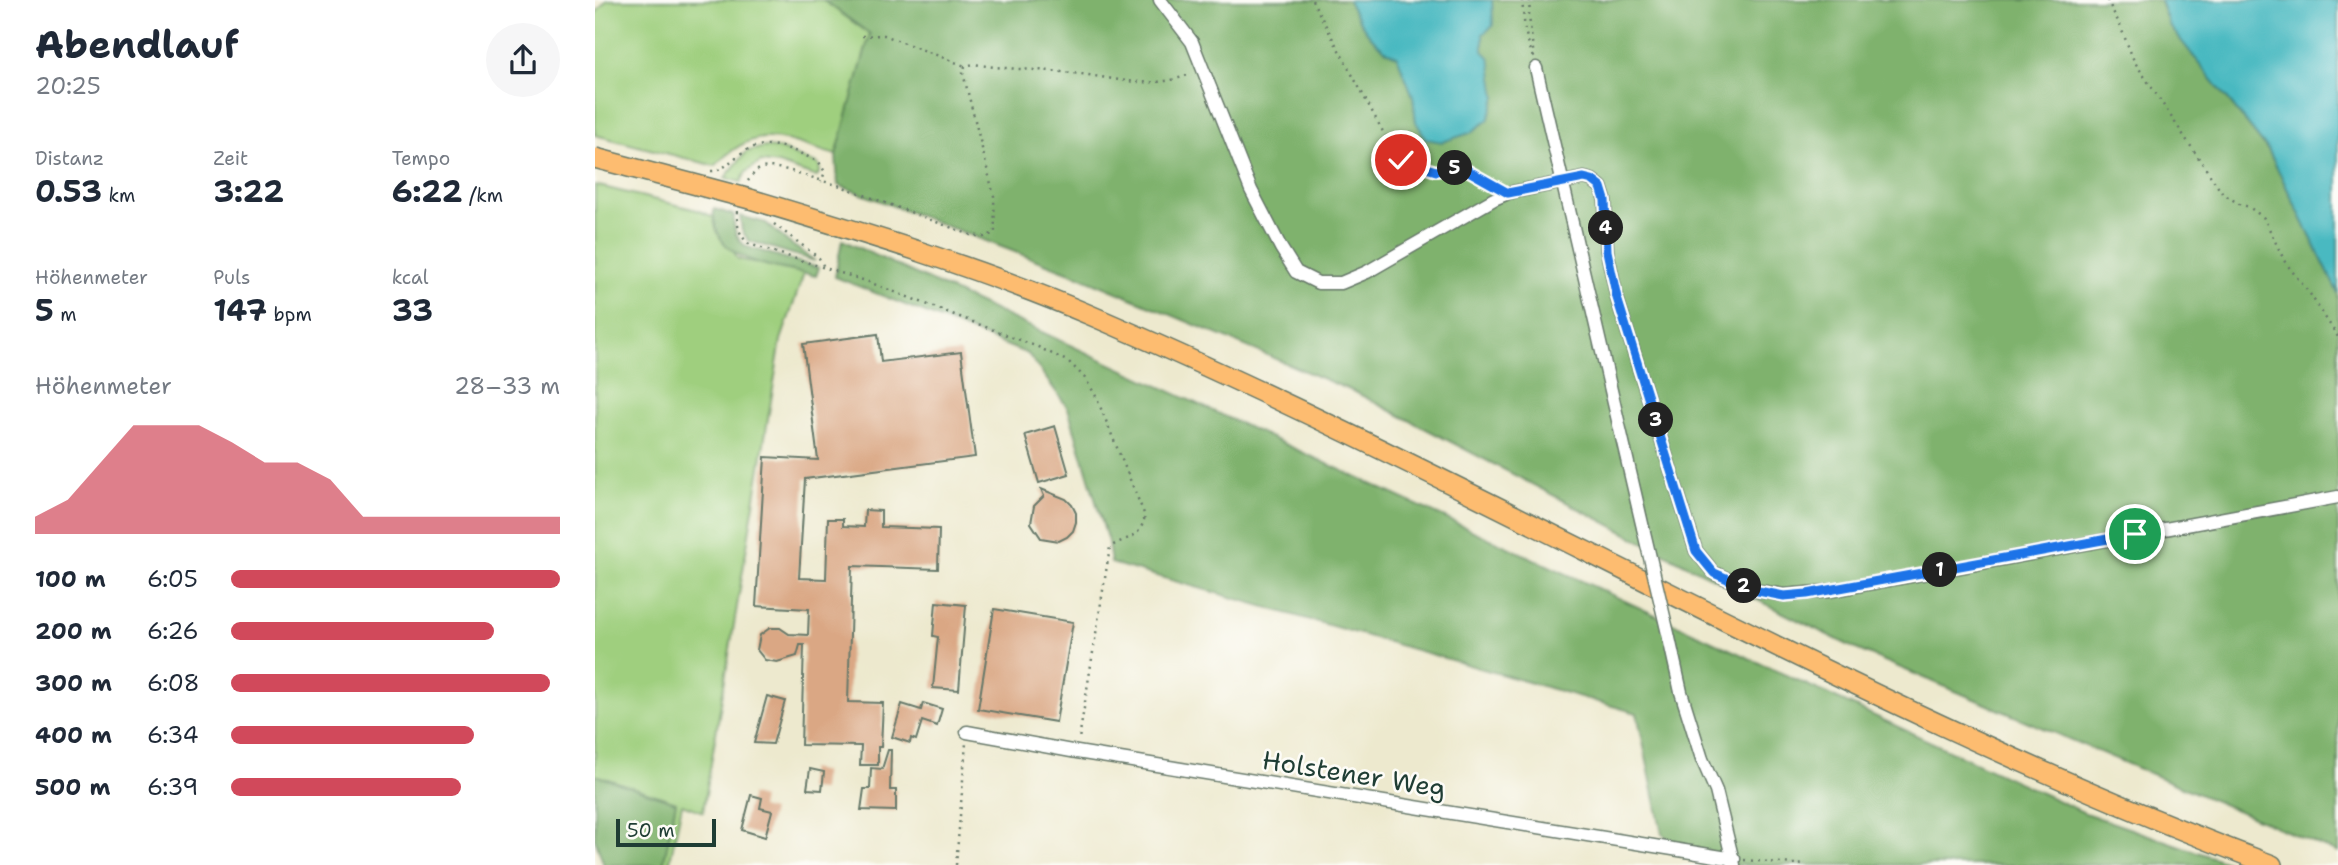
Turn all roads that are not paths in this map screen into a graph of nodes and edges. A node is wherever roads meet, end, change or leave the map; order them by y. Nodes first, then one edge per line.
1 (1160, 0) edge
2 (1536, 68) road end
3 (595, 158) edge
4 (1561, 182) junction
5 (2338, 497) edge
6 (967, 732) road end
7 (1734, 862) edge
8 (2271, 865) edge

1 - 4 street
2 - 4 street
3 - 8 main road, bridge
4 - 5 street
4 - 7 street, bridge
6 - 7 street, Holstener Weg

